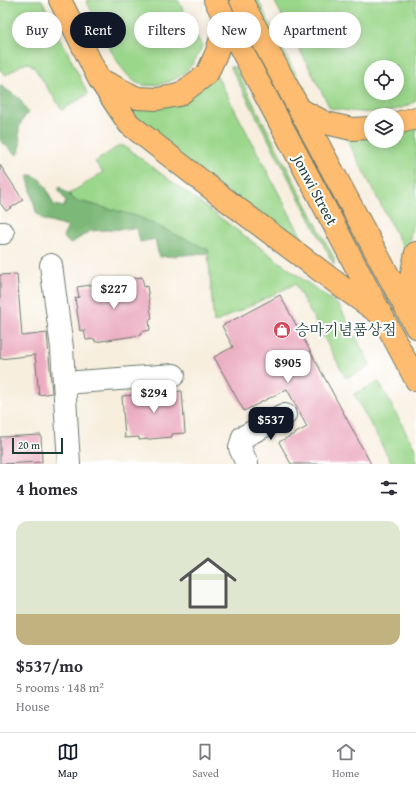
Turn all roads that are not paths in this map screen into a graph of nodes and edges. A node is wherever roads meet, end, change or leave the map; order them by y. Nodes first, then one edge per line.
1 (60, 0) edge
2 (240, 0) edge
3 (220, 9) edge
4 (99, 80) junction
5 (299, 108) junction
6 (416, 118) edge
7 (404, 121) edge
8 (364, 128) edge
9 (416, 253) edge
10 (51, 265) dead end
11 (405, 306) junction
12 (380, 314) junction
13 (416, 327) edge
14 (174, 375) dead end
15 (416, 380) edge
16 (64, 383) junction
17 (285, 414) dead end
18 (69, 464) edge
19 (247, 464) edge

1 - 4 main road
2 - 5 main road, Jonwi Street
3 - 4 main road
3 - 12 main road, Jonwi Street
4 - 12 main road
5 - 8 main road
5 - 11 main road, Jonwi Street
6 - 7 main road
9 - 11 main road
10 - 16 street
11 - 13 main road, Jonwi Street
12 - 15 main road, Jonwi Street
14 - 16 street
16 - 18 street
17 - 19 street

